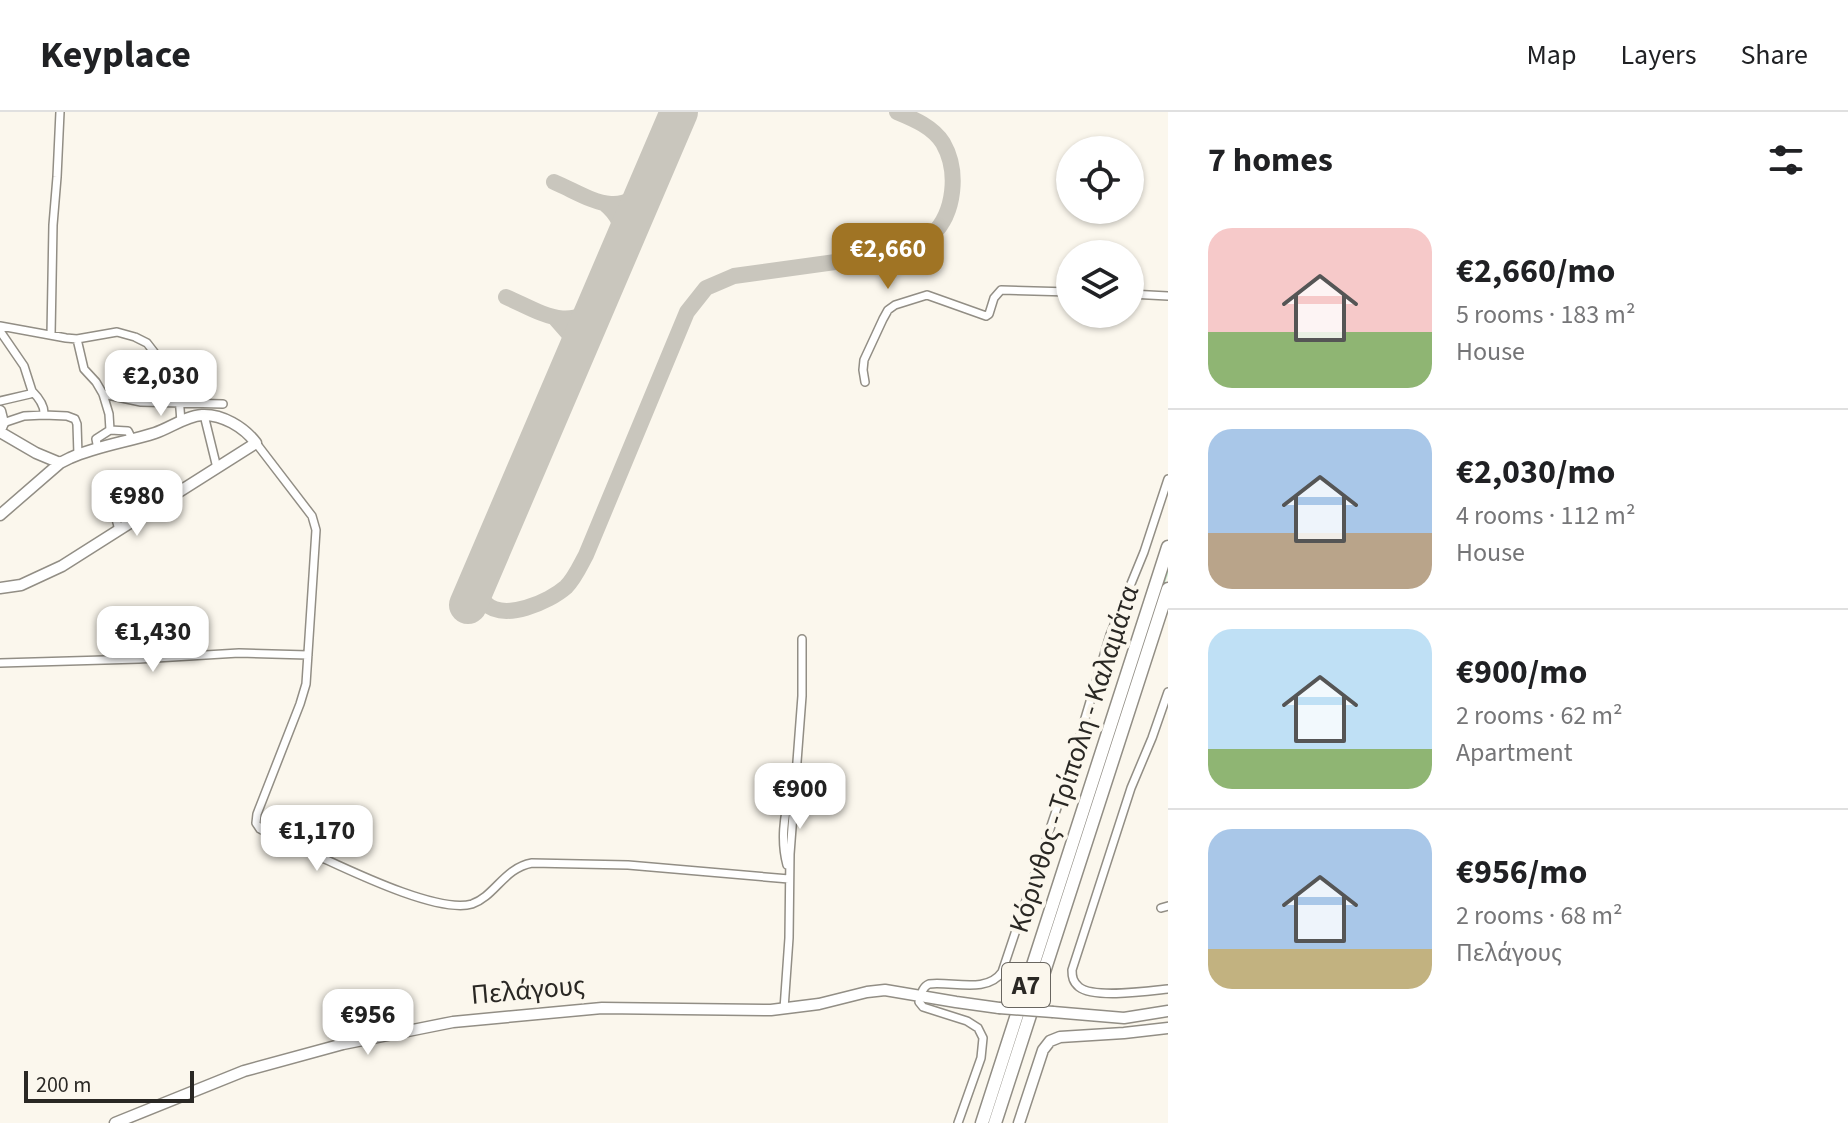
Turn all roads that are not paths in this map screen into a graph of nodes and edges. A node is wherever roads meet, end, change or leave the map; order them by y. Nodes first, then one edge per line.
1 (60, 112) edge
2 (1056, 292) edge
3 (1144, 295) edge
4 (1168, 296) edge
5 (0, 328) edge
6 (51, 335) junction
7 (77, 339) junction
8 (865, 382) dead end
9 (32, 391) junction
10 (103, 394) junction
11 (0, 401) edge
12 (180, 403) junction
13 (223, 404) dead end
14 (44, 415) junction
15 (204, 415) junction
16 (181, 422) junction
17 (1, 424) edge
18 (110, 430) junction
19 (132, 439) junction
20 (256, 443) junction
21 (98, 449) junction
22 (78, 455) junction
23 (60, 463) junction
24 (217, 468) junction
25 (1168, 479) edge
26 (106, 481) dead end
27 (0, 515) edge
28 (119, 530) junction
29 (1168, 547) edge
30 (0, 588) edge
31 (1168, 589) edge
32 (1145, 617) junction
33 (1159, 617) junction
34 (1134, 630) dead end
35 (802, 639) dead end
36 (308, 655) junction
37 (1153, 658) dead end
38 (0, 663) edge
39 (1168, 692) edge
40 (1125, 738) dead end
41 (1106, 779) junction
42 (789, 875) junction
43 (1168, 989) edge
44 (921, 995) junction
45 (784, 1009) junction
46 (1168, 1011) edge
47 (1168, 1028) edge
48 (115, 1123) edge
49 (958, 1123) edge
50 (982, 1123) edge
51 (995, 1123) edge
52 (1019, 1123) edge

1 - 6 street
2 - 8 street
3 - 4 street
5 - 6 street
5 - 9 street
6 - 7 street
7 - 10 street
7 - 12 street
9 - 11 street
9 - 14 street
10 - 12 street
10 - 18 street
12 - 13 street
12 - 16 street
14 - 17 street
14 - 22 street
15 - 16 street
15 - 20 street
15 - 24 street
16 - 19 street
17 - 23 street
18 - 19 street
18 - 21 street
19 - 21 street
20 - 24 street
20 - 36 street
21 - 22 street
22 - 23 street
23 - 27 street
24 - 28 street
25 - 44 street
26 - 28 street
28 - 30 street
29 - 32 highway, Κόρινθος - Τρίπολη - Καλαμάτα / Α7
31 - 33 highway, Κόρινθος - Τρίπολη - Καλαμάτα / Α7
32 - 34 highway
32 - 50 highway, Κόρινθος - Τρίπολη - Καλαμάτα / Α7
33 - 37 highway
33 - 41 highway, Κόρινθος - Τρίπολη - Καλαμάτα / Α7
35 - 42 street
36 - 38 street
36 - 42 street
39 - 43 street
40 - 41 highway
41 - 51 highway, Κόρινθος - Τρίπολη - Καλαμάτα / Α7
42 - 45 street
44 - 45 street, Πελάγους
44 - 46 street, Πελάγους, bridge
44 - 49 street
45 - 48 street, Πελάγους
47 - 52 street

